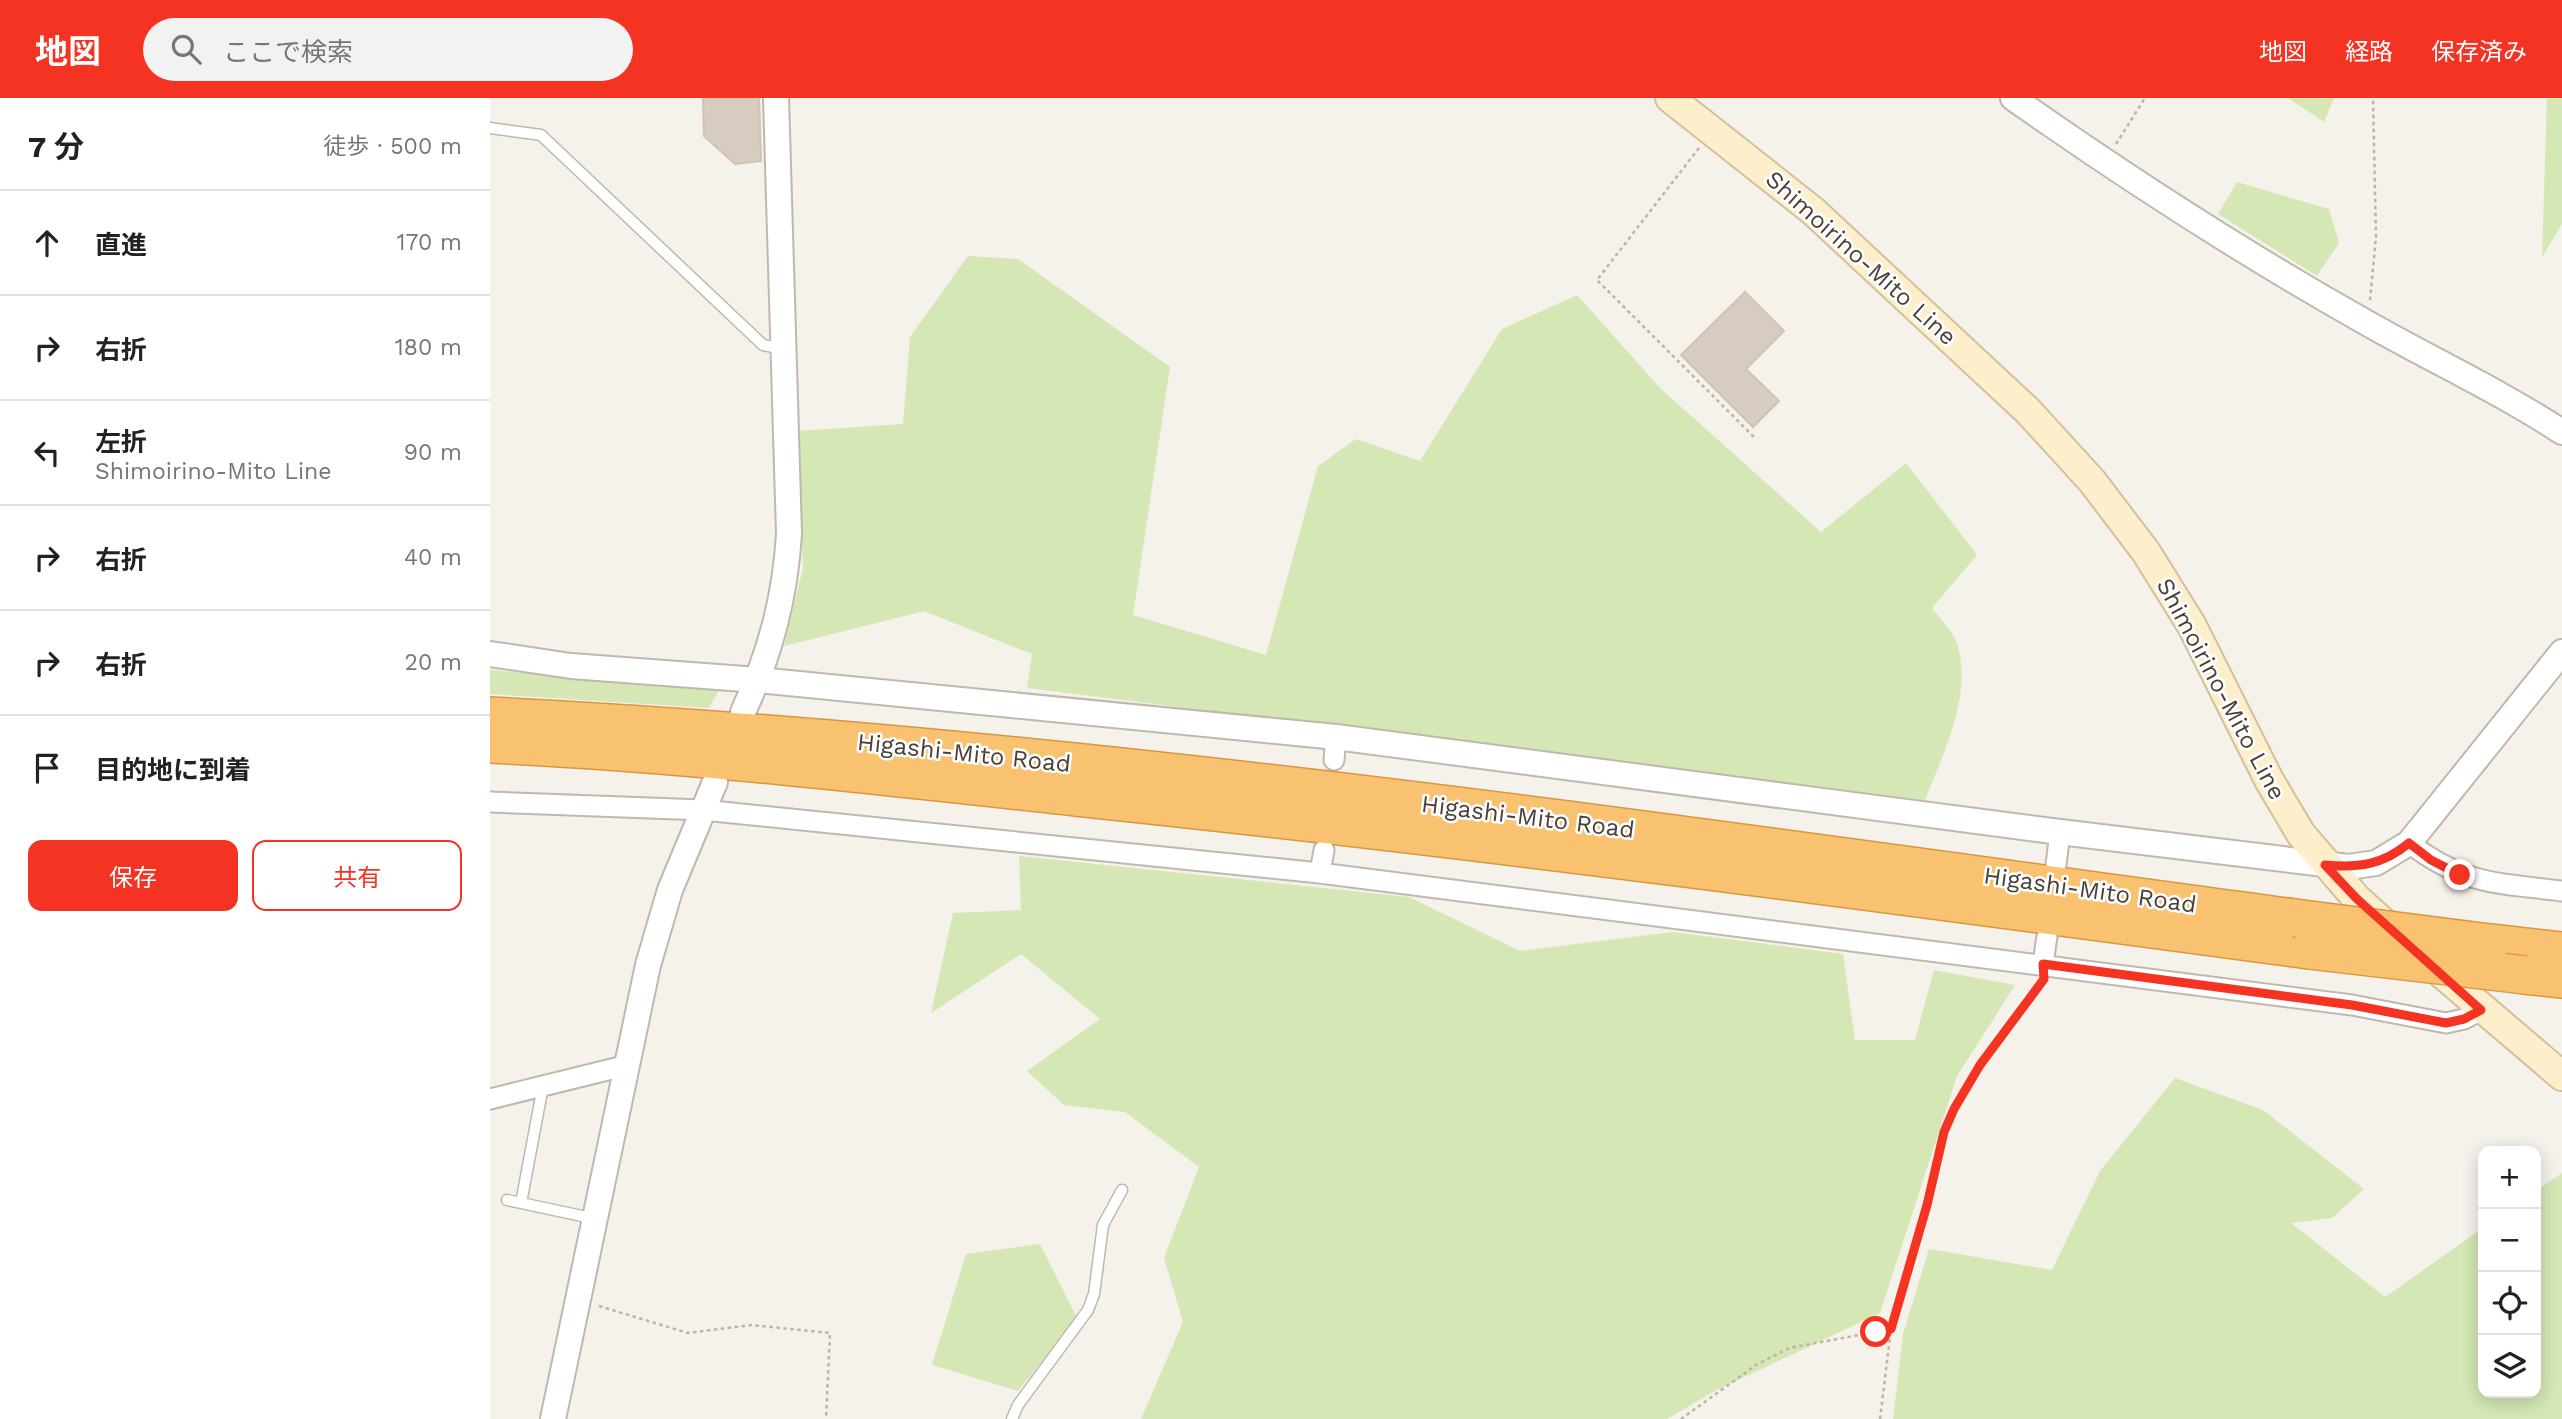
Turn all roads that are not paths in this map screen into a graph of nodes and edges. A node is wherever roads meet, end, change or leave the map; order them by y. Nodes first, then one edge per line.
1 (776, 98) edge
2 (1670, 98) edge
3 (2013, 98) edge
4 (490, 128) edge
5 (785, 349) junction
6 (2562, 432) edge
7 (2562, 652) edge
8 (490, 654) edge
9 (758, 680) junction
10 (743, 712) dead end
11 (490, 716) edge
12 (490, 744) edge
13 (715, 782) dead end
14 (490, 802) edge
15 (703, 810) junction
16 (2060, 832) junction
17 (2409, 843) junction
18 (1324, 850) dead end
19 (2056, 865) dead end
20 (2325, 865) junction
21 (1320, 873) junction
22 (2562, 891) edge
23 (2302, 934) junction
24 (2047, 936) dead end
25 (2562, 951) edge
26 (2043, 964) junction
27 (2562, 979) edge
28 (2481, 1010) junction
29 (628, 1065) junction
30 (2562, 1076) edge
31 (543, 1086) junction
32 (490, 1099) edge
33 (1122, 1190) dead end
34 (507, 1200) dead end
35 (521, 1203) junction
36 (596, 1219) junction
37 (553, 1419) edge
38 (1012, 1419) edge

1 - 5 street
2 - 20 main road, Shimoirino-Mito Line
3 - 6 street
4 - 5 lane
5 - 9 street
7 - 17 street
8 - 9 street
9 - 10 street
9 - 16 street
11 - 23 highway, Higashi-Mito Road
12 - 23 highway, Higashi-Mito Road
13 - 15 street
14 - 15 street
15 - 21 street
15 - 29 street
16 - 19 street
16 - 20 street
17 - 20 street
17 - 22 street
18 - 21 street
20 - 28 main road, Shimoirino-Mito Line
21 - 26 street
23 - 25 highway, Higashi-Mito Road, bridge
23 - 27 highway, Higashi-Mito Road, bridge
24 - 26 street
26 - 28 street
28 - 30 main road, Shimoirino-Mito Line
29 - 31 street
29 - 36 street
31 - 32 street
31 - 35 lane
33 - 38 lane
34 - 35 lane
35 - 36 lane
36 - 37 street

